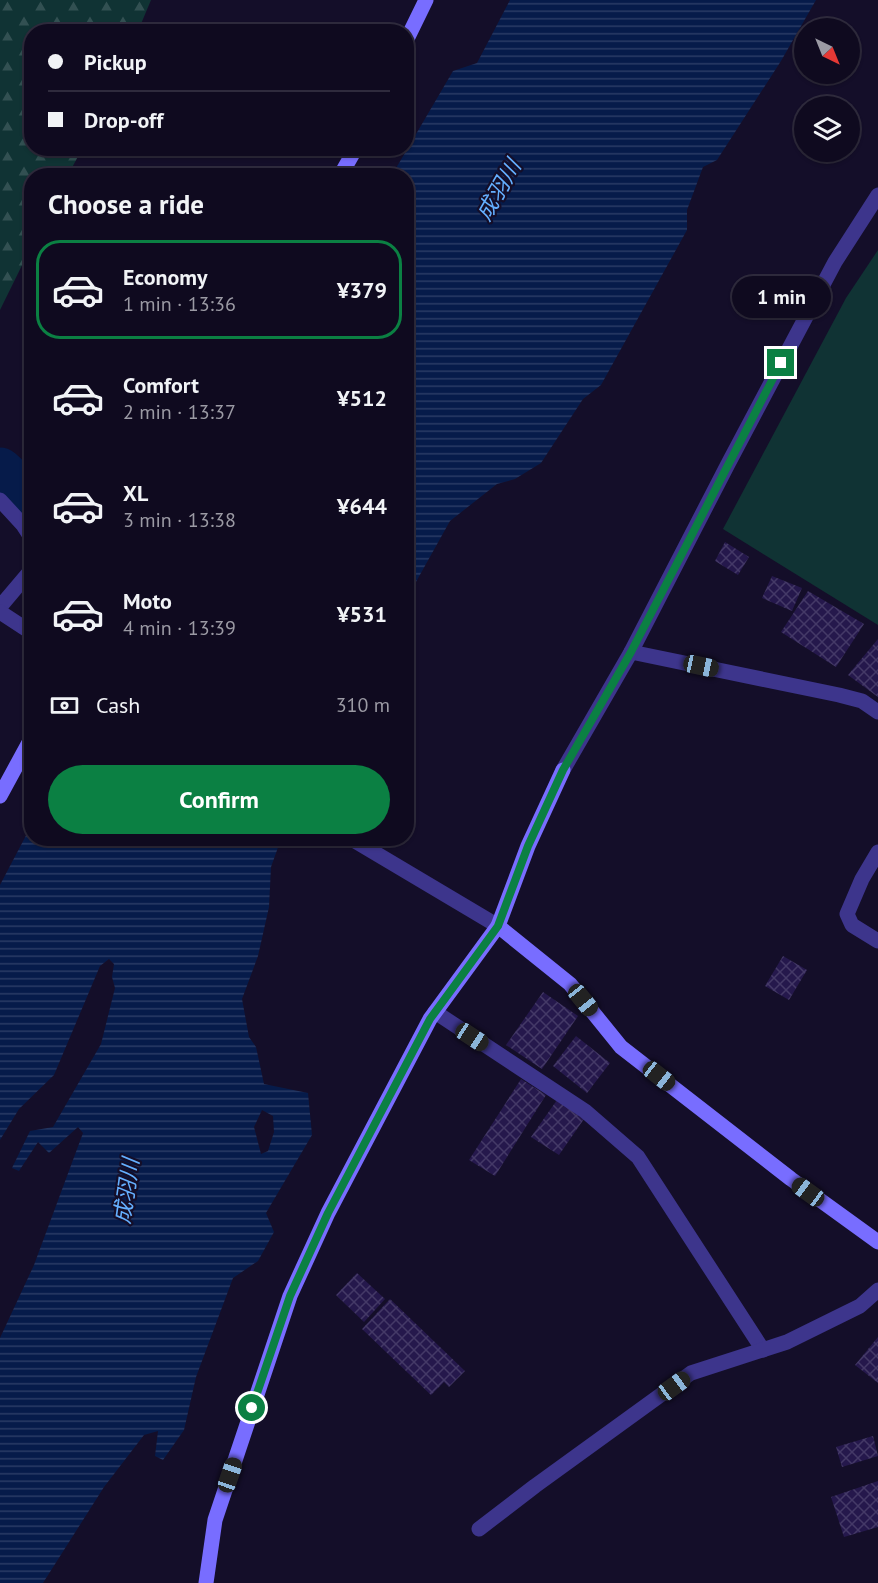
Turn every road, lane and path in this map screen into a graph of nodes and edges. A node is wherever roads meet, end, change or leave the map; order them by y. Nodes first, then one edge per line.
1 (426, 0) edge
2 (414, 25) edge
3 (878, 195) edge
4 (0, 500) edge
5 (24, 525) edge
6 (24, 578) edge
7 (0, 607) edge
8 (0, 612) edge
9 (24, 628) edge
10 (631, 652) junction
11 (878, 712) edge
12 (24, 751) edge
13 (0, 796) edge
14 (364, 846) edge
15 (878, 852) edge
16 (498, 926) junction
17 (878, 941) edge
18 (435, 1012) junction
19 (878, 1242) edge
20 (878, 1290) edge
21 (763, 1350) junction
22 (479, 1529) dead end
23 (206, 1583) edge

1 - 2 street
3 - 10 street
4 - 5 street
6 - 7 street
8 - 9 street
10 - 11 street
10 - 16 street
12 - 13 street
14 - 16 street
15 - 17 street
16 - 18 street
16 - 19 street
18 - 21 street
18 - 23 street
20 - 21 street
21 - 22 street

